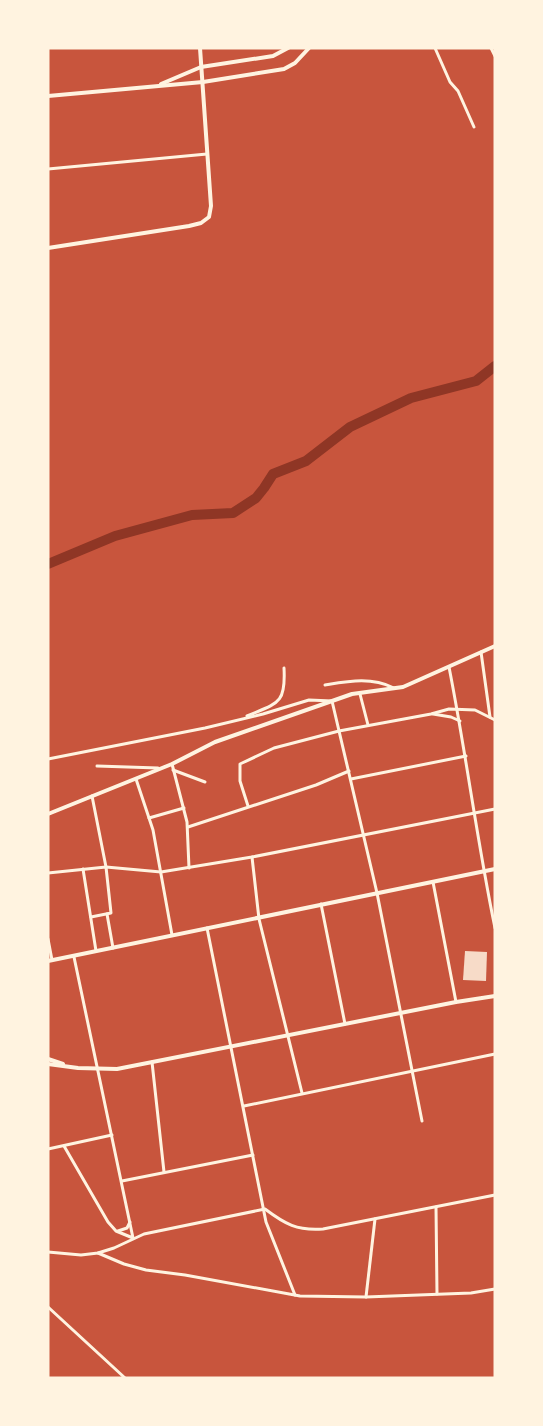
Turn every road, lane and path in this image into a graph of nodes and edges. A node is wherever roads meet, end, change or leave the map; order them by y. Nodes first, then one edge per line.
1 (200, 48) edge
2 (288, 48) edge
3 (309, 48) edge
4 (435, 48) edge
5 (491, 48) edge
6 (495, 56) edge
7 (201, 67) junction
8 (203, 82) junction
9 (154, 86) junction
10 (48, 96) edge
11 (474, 127) dead end
12 (208, 154) junction
13 (48, 169) edge
14 (48, 248) edge
15 (495, 646) edge
16 (481, 652) junction
17 (449, 666) junction
18 (284, 668) dead end
19 (326, 685) dead end
20 (395, 688) junction
21 (359, 692) junction
22 (332, 701) junction
23 (457, 708) junction
24 (431, 714) junction
25 (490, 717) junction
26 (240, 719) junction
27 (495, 720) edge
28 (460, 721) junction
29 (368, 726) junction
30 (339, 731) junction
31 (466, 756) junction
32 (48, 759) edge
33 (97, 766) dead end
34 (173, 767) junction
35 (162, 768) junction
36 (348, 771) junction
37 (136, 779) junction
38 (350, 779) junction
39 (205, 782) dead end
40 (92, 796) junction
41 (248, 806) junction
42 (184, 808) junction
43 (495, 809) edge
44 (48, 814) edge
45 (473, 814) junction
46 (149, 818) junction
47 (188, 827) junction
48 (364, 834) junction
49 (252, 857) junction
50 (106, 867) junction
51 (189, 868) junction
52 (83, 869) junction
53 (495, 869) edge
54 (161, 872) junction
55 (483, 872) junction
56 (48, 873) edge
57 (433, 882) junction
58 (377, 893) junction
59 (321, 904) junction
60 (107, 914) junction
61 (91, 917) junction
62 (260, 919) junction
63 (207, 928) junction
64 (495, 928) edge
65 (172, 935) junction
66 (48, 939) edge
67 (113, 948) junction
68 (96, 951) junction
69 (74, 957) junction
70 (50, 961) edge
71 (495, 996) edge
72 (456, 1002) junction
73 (401, 1013) junction
74 (345, 1024) junction
75 (289, 1036) junction
76 (232, 1046) junction
77 (495, 1054) edge
78 (48, 1062) edge
79 (152, 1062) junction
80 (98, 1068) junction
81 (412, 1070) junction
82 (302, 1093) junction
83 (244, 1106) junction
84 (422, 1121) dead end
85 (112, 1135) junction
86 (64, 1146) junction
87 (48, 1149) edge
88 (253, 1155) junction
89 (164, 1172) junction
90 (122, 1181) junction
91 (495, 1195) edge
92 (436, 1207) junction
93 (265, 1209) junction
94 (375, 1218) junction
95 (130, 1221) junction
96 (116, 1231) junction
97 (134, 1238) junction
98 (48, 1246) edge
99 (49, 1252) edge
100 (98, 1253) junction
101 (495, 1289) edge
102 (437, 1294) junction
103 (295, 1295) junction
104 (366, 1297) junction
105 (48, 1307) edge
106 (125, 1378) edge

1 - 7 street
2 - 7 street
3 - 8 street
4 - 11 street
5 - 6 street
7 - 8 street
7 - 9 street
8 - 9 street
8 - 12 street
9 - 10 street
12 - 13 street
12 - 14 street
15 - 16 street
16 - 17 street
16 - 25 street
17 - 20 street
17 - 23 street
18 - 26 street
19 - 20 street
20 - 21 street
21 - 22 street
21 - 29 street
22 - 26 street
22 - 30 street
22 - 34 street
23 - 24 street
23 - 25 street
23 - 28 street
24 - 28 street
24 - 29 street
25 - 27 street
26 - 32 street
28 - 31 street
29 - 30 street
30 - 36 street
30 - 41 street
31 - 38 street
31 - 45 street
33 - 35 street
34 - 35 street
34 - 39 street
34 - 42 street
35 - 37 street
36 - 38 street
36 - 41 street
37 - 40 street
37 - 46 street
38 - 48 street
40 - 44 street
40 - 50 street
41 - 47 street
42 - 46 street
42 - 47 street
43 - 45 street
45 - 48 street
45 - 55 street
46 - 54 street
47 - 51 street
48 - 49 street
48 - 58 street
49 - 51 street
49 - 62 street
50 - 52 street
50 - 54 street
50 - 60 street
51 - 54 street
52 - 56 street
52 - 61 street
53 - 55 street
54 - 65 street
55 - 57 street
55 - 64 street
57 - 58 street
57 - 72 street
58 - 59 street
58 - 73 street
59 - 62 street
59 - 74 street
60 - 61 street
60 - 67 street
61 - 68 street
62 - 63 street
62 - 75 street
63 - 65 street
63 - 76 street
65 - 67 street
66 - 70 street
67 - 68 street
68 - 69 street
69 - 70 street
69 - 80 street
71 - 72 street
72 - 73 street
73 - 74 street
73 - 81 street
74 - 75 street
75 - 76 street
75 - 82 street
76 - 79 street
76 - 83 street
77 - 81 street
78 - 80 street
79 - 80 street
79 - 89 street
80 - 85 street
81 - 82 street
81 - 84 street
82 - 83 street
83 - 88 street
85 - 86 street
85 - 90 street
86 - 87 street
86 - 96 street
88 - 89 street
88 - 93 street
89 - 90 street
90 - 95 street
91 - 92 street
92 - 94 street
92 - 102 street
93 - 94 street
93 - 97 street
93 - 103 street
94 - 104 street
95 - 96 street
95 - 97 street
96 - 97 street
97 - 100 street
98 - 99 street
99 - 100 street
100 - 103 street
101 - 102 street
102 - 104 street
103 - 104 street
105 - 106 street

